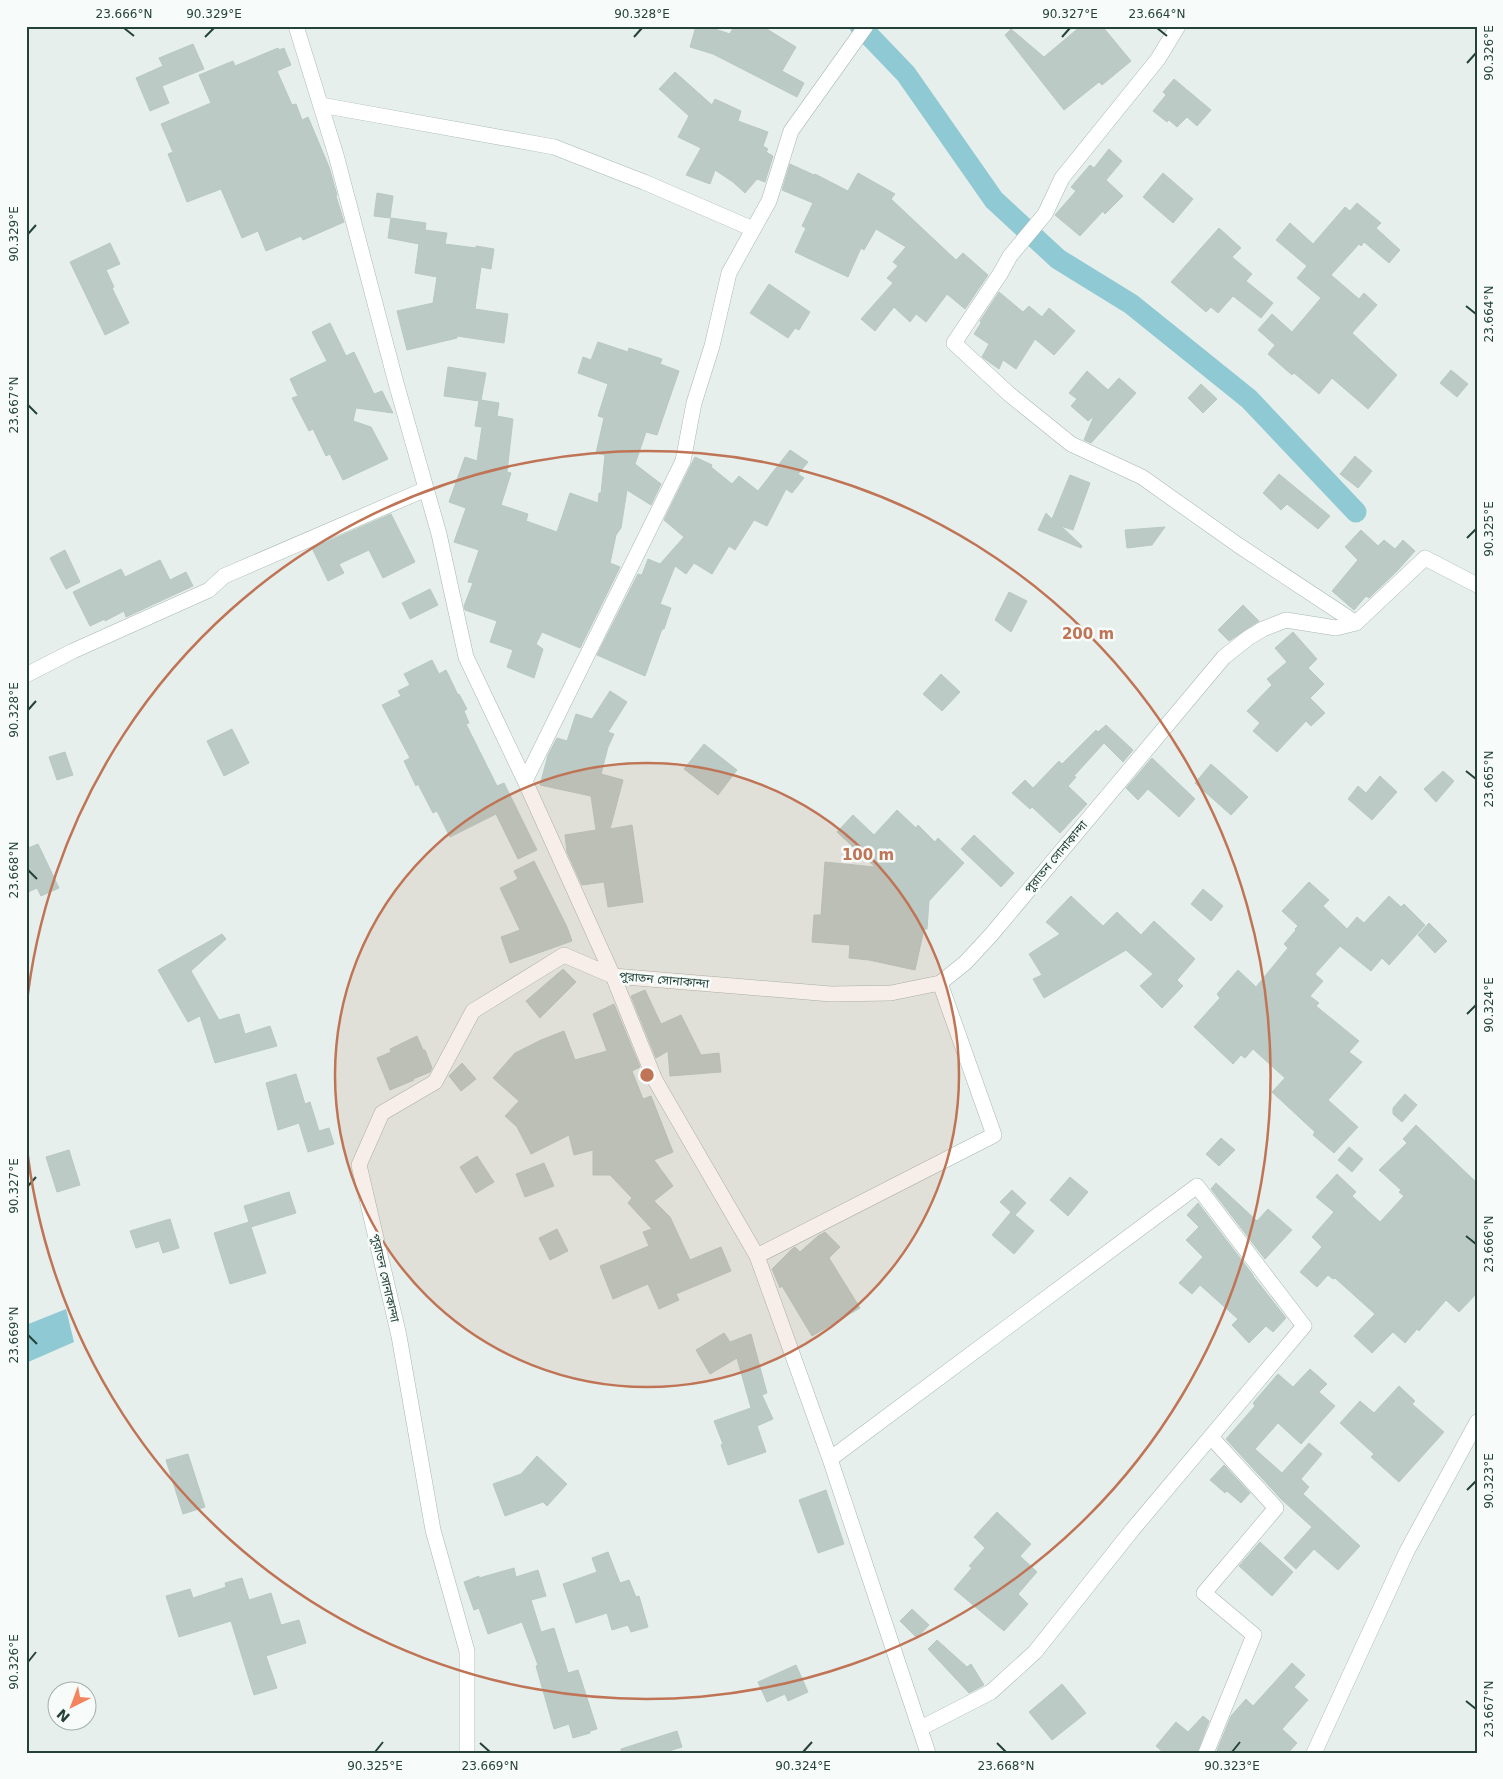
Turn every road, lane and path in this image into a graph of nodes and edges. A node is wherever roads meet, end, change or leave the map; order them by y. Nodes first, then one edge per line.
1 (296, 26) edge
2 (866, 26) edge
3 (1178, 26) edge
4 (320, 106) junction
5 (753, 229) junction
6 (426, 489) junction
7 (1477, 585) edge
8 (1356, 623) junction
9 (26, 675) edge
10 (525, 781) junction
11 (614, 976) junction
12 (940, 983) junction
13 (757, 1256) junction
14 (1477, 1422) edge
15 (1211, 1438) junction
16 (830, 1459) junction
17 (921, 1728) junction
18 (467, 1753) edge
19 (928, 1753) edge
20 (1206, 1753) edge
21 (1314, 1753) edge

1 - 4 street
2 - 5 street
3 - 8 street
4 - 5 street
4 - 6 street
5 - 10 street
6 - 9 street
6 - 10 street
7 - 8 street
8 - 12 street, পুরাতন সোনাকান্দা
10 - 11 street
11 - 12 street, পুরাতন সোনাকান্দা
11 - 13 street
11 - 18 street, পুরাতন সোনাকান্দা
12 - 13 street
13 - 16 street
14 - 21 street
15 - 16 street
15 - 17 street
15 - 20 street
16 - 17 street
17 - 19 street

